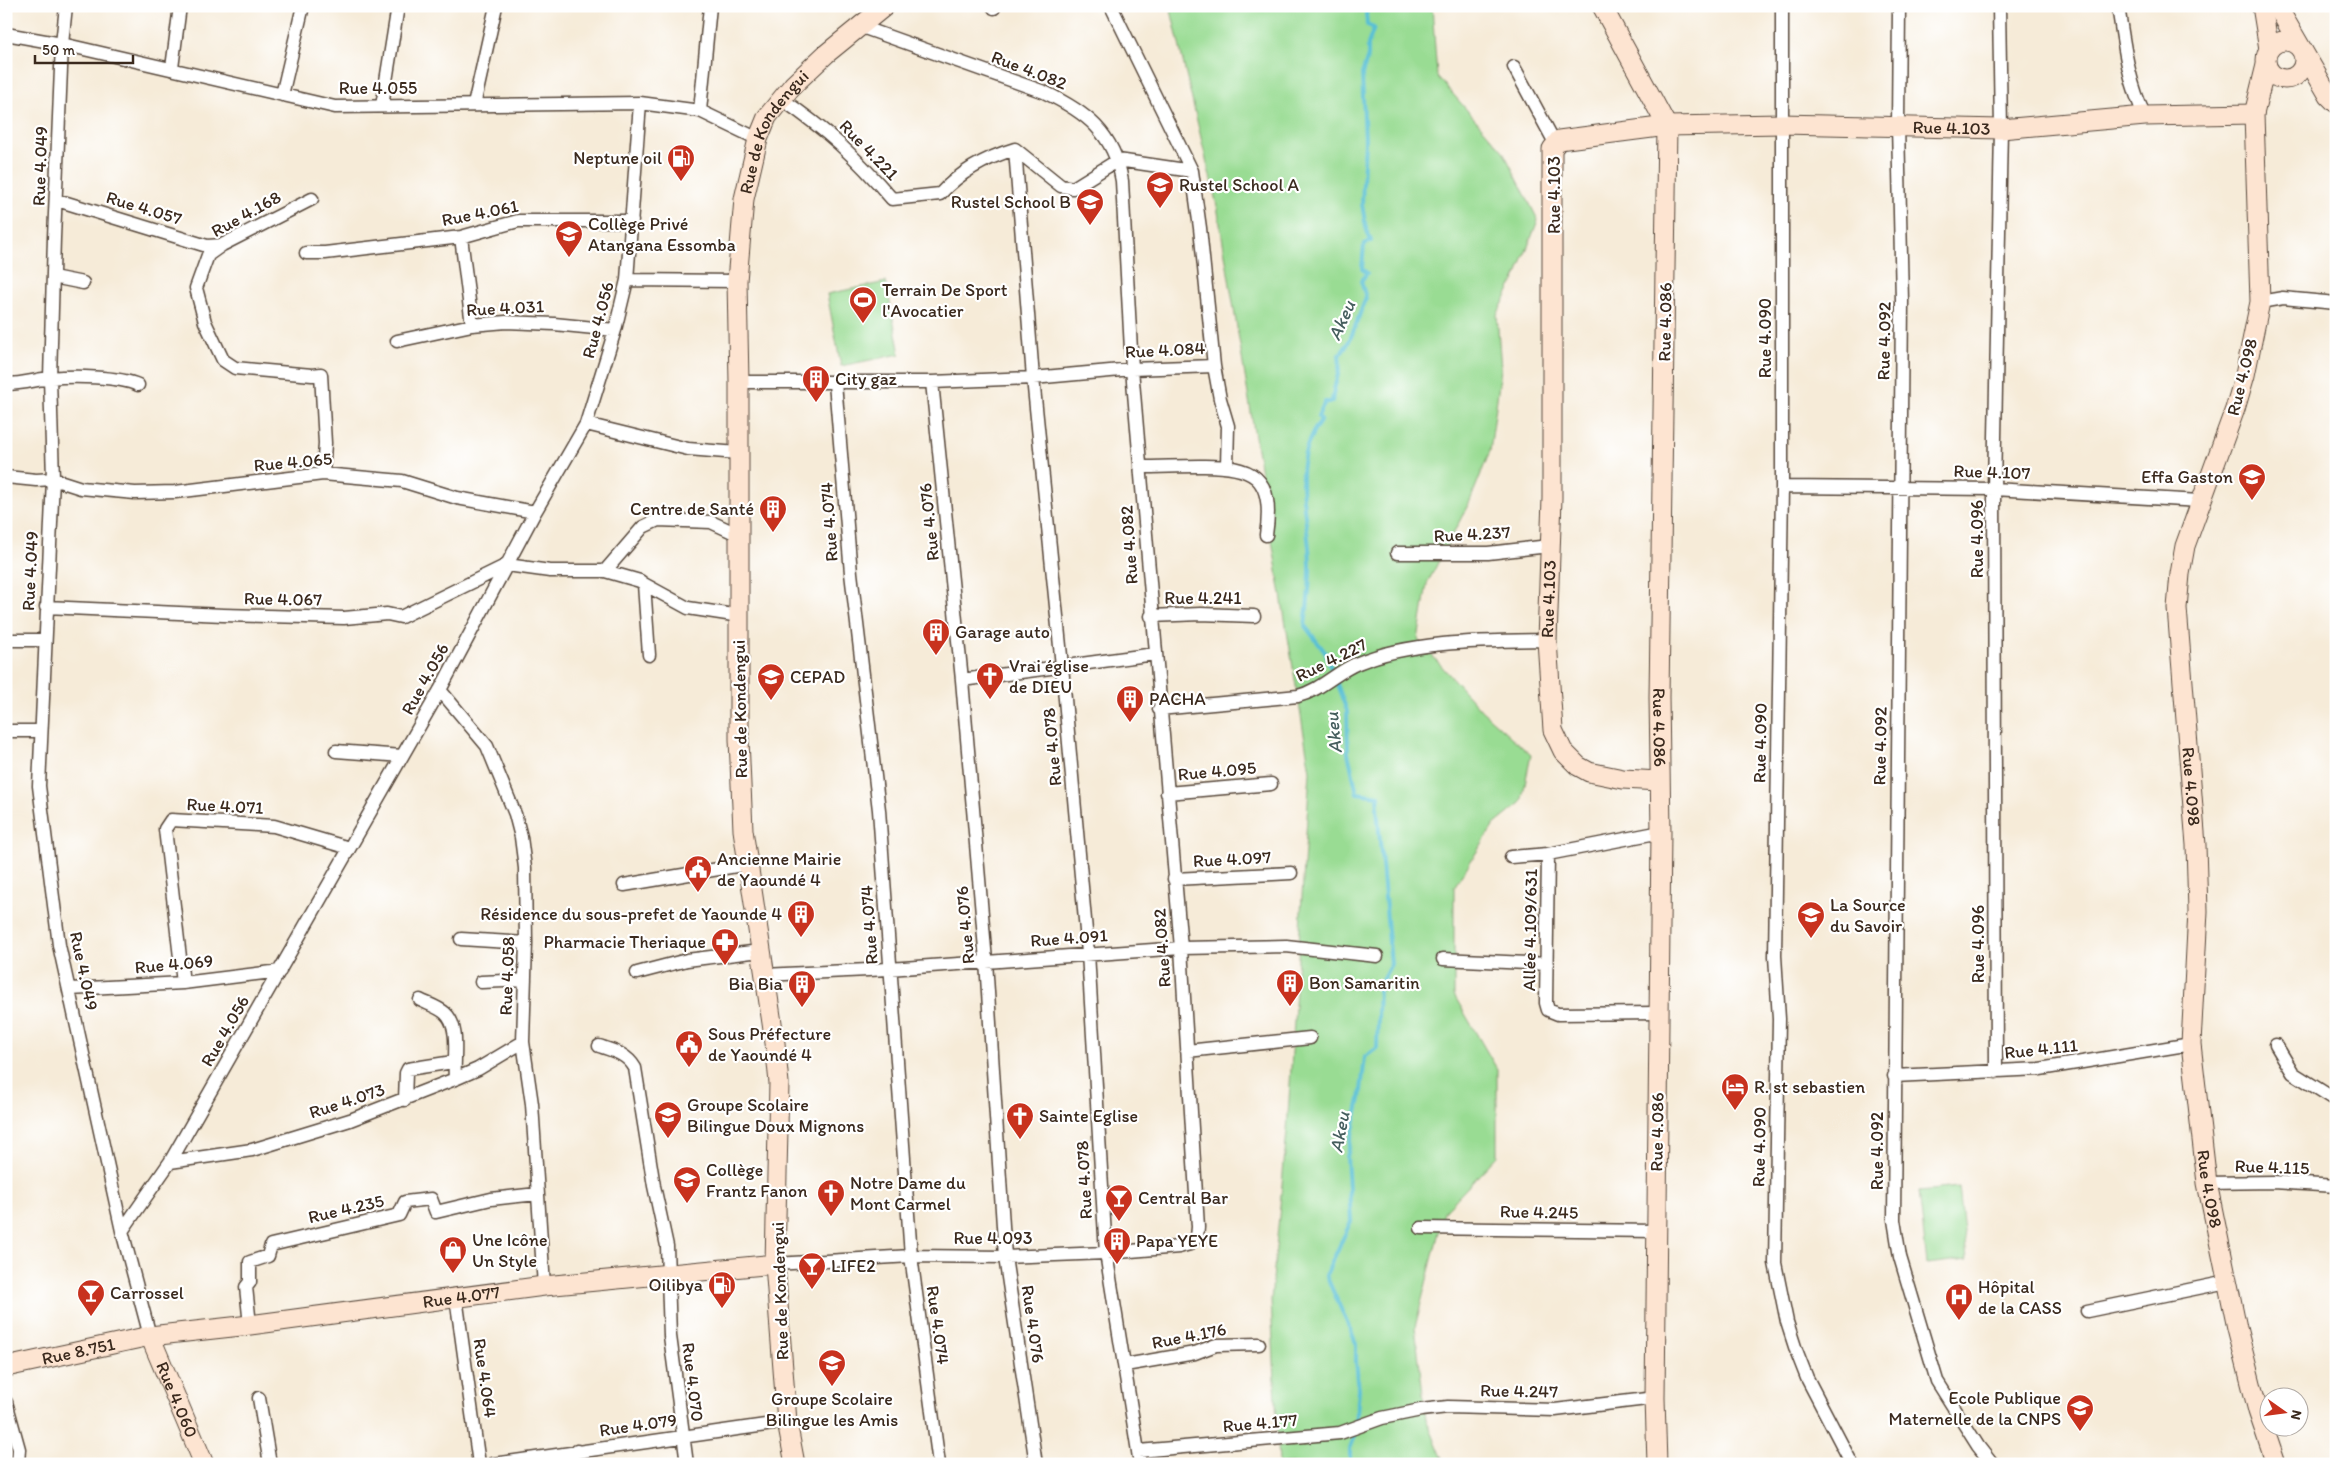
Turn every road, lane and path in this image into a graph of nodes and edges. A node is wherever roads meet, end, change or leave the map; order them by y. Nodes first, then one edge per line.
1 (66, 6) edge
2 (180, 6) edge
3 (303, 6) edge
4 (398, 6) edge
5 (496, 6) edge
6 (710, 6) edge
7 (885, 6) edge
8 (1111, 6) edge
9 (1602, 6) edge
10 (1782, 6) edge
11 (1899, 6) edge
12 (1999, 6) edge
13 (2118, 6) edge
14 (2262, 6) edge
15 (2277, 6) edge
16 (858, 26) junction
17 (6, 34) edge
18 (62, 44) junction
19 (2300, 49) junction
20 (1514, 67) dead end
21 (2275, 67) junction
22 (172, 68) junction
23 (282, 95) junction
24 (780, 98) junction
25 (2332, 100) edge
26 (640, 103) junction
27 (474, 105) junction
28 (382, 106) junction
29 (700, 111) junction
30 (2255, 113) junction
31 (2145, 116) junction
32 (1782, 124) junction
33 (1898, 125) junction
34 (1667, 126) junction
35 (2001, 128) junction
36 (758, 139) junction
37 (1555, 143) junction
38 (1015, 149) junction
39 (1118, 160) junction
40 (1192, 171) junction
41 (312, 199) dead end
42 (57, 200) junction
43 (632, 221) junction
44 (461, 237) junction
45 (222, 245) junction
46 (306, 253) dead end
47 (53, 277) junction
48 (627, 280) junction
49 (737, 281) junction
50 (83, 283) dead end
51 (2260, 302) junction
52 (2336, 303) edge
53 (472, 325) junction
54 (615, 330) junction
55 (397, 340) dead end
56 (1214, 366) junction
57 (1132, 369) junction
58 (50, 378) junction
59 (1033, 378) junction
60 (739, 382) junction
61 (932, 382) junction
62 (835, 383) junction
63 (6, 384) edge
64 (138, 385) dead end
65 (586, 424) junction
66 (738, 453) junction
67 (1227, 466) junction
68 (1140, 467) junction
69 (323, 474) junction
70 (6, 477) edge
71 (53, 479) junction
72 (1782, 487) junction
73 (1900, 487) junction
74 (1994, 489) junction
75 (2200, 501) junction
76 (535, 512) junction
77 (739, 535) junction
78 (1266, 535) dead end
79 (1549, 546) junction
80 (1397, 553) dead end
81 (508, 565) junction
82 (605, 571) junction
83 (644, 584) junction
84 (46, 607) junction
85 (740, 616) junction
86 (1151, 616) junction
87 (1254, 616) dead end
88 (6, 640) edge
89 (44, 640) junction
90 (1547, 640) junction
91 (649, 654) dead end
92 (1155, 654) junction
93 (1062, 666) junction
94 (962, 680) junction
95 (440, 690) junction
96 (1160, 709) junction
97 (6, 731) edge
98 (40, 731) junction
99 (336, 751) dead end
100 (402, 756) junction
101 (1659, 781) junction
102 (1271, 784) dead end
103 (1167, 793) junction
104 (1661, 832) junction
105 (349, 848) junction
106 (1548, 854) junction
107 (1511, 857) dead end
108 (748, 864) junction
109 (1291, 873) dead end
110 (1174, 879) junction
111 (624, 884) dead end
112 (461, 939) dead end
113 (526, 943) junction
114 (1181, 948) junction
115 (760, 950) junction
116 (1088, 953) junction
117 (1377, 956) dead end
118 (1443, 959) dead end
119 (986, 961) junction
120 (1546, 964) junction
121 (889, 969) junction
122 (280, 971) junction
123 (637, 973) dead end
124 (764, 975) junction
125 (525, 980) junction
126 (481, 982) dead end
127 (183, 983) junction
128 (70, 989) junction
129 (420, 1000) dead end
130 (1658, 1013) junction
131 (1310, 1038) dead end
132 (523, 1042) junction
133 (2191, 1044) junction
134 (599, 1046) dead end
135 (2276, 1046) dead end
136 (1187, 1051) junction
137 (453, 1062) junction
138 (1996, 1072) junction
139 (1894, 1076) junction
140 (455, 1079) junction
141 (405, 1100) junction
142 (2336, 1100) edge
143 (170, 1162) junction
144 (2207, 1183) junction
145 (2336, 1186) edge
146 (537, 1194) junction
147 (1198, 1226) joint
148 (1421, 1228) dead end
149 (122, 1231) junction
150 (1656, 1231) junction
151 (1106, 1253) junction
152 (911, 1256) junction
153 (1005, 1257) junction
154 (775, 1264) junction
155 (668, 1274) junction
156 (2227, 1282) junction
157 (544, 1286) junction
158 (456, 1297) junction
159 (2087, 1311) dead end
160 (250, 1325) junction
161 (150, 1336) junction
162 (1259, 1344) dead end
163 (1125, 1365) junction
164 (6, 1368) edge
165 (259, 1398) dead end
166 (1655, 1398) junction
167 (6, 1402) edge
168 (1382, 1418) joint
169 (787, 1422) junction
170 (682, 1437) junction
171 (578, 1457) edge
172 (1140, 1457) edge
173 (20, 1462) edge
174 (204, 1464) edge
175 (270, 1464) edge
176 (480, 1464) edge
177 (494, 1464) edge
178 (687, 1464) edge
179 (795, 1464) edge
180 (939, 1464) edge
181 (1036, 1464) edge
182 (1657, 1464) edge
183 (1852, 1464) edge
184 (1992, 1464) edge
185 (2276, 1464) edge

1 - 18 street, Rue 4.049
2 - 22 street
3 - 23 street
4 - 28 street
5 - 27 street
6 - 29 street
7 - 16 main road, Rue de Kondengui
8 - 40 street, Rue 4.084
9 - 34 main road, Rue 4.086
10 - 32 street, Rue 4.090
11 - 33 street, Rue 4.092
12 - 35 street, Rue 4.096
13 - 31 street
14 - 21 main road
15 - 19 main road
16 - 24 main road, Rue de Kondengui
16 - 39 street, Rue 4.082
17 - 18 street, Rue 4.055
18 - 22 street, Rue 4.055
18 - 42 street, Rue 4.049
19 - 21 main road
19 - 21 main road
19 - 25 main road
20 - 37 street
21 - 25 main road
21 - 30 main road
22 - 23 street, Rue 4.055
23 - 28 street, Rue 4.055
24 - 36 main road, Rue de Kondengui
24 - 38 street, Rue 4.221
26 - 27 street, Rue 4.055
26 - 29 street, Rue 4.055
26 - 43 street, Rue 4.056
27 - 28 street, Rue 4.055
29 - 36 street, Rue 4.055
30 - 31 main road, Rue 4.103
30 - 51 main road, Rue 4.098
31 - 35 main road, Rue 4.103
32 - 33 main road, Rue 4.103
32 - 34 main road, Rue 4.103
32 - 72 street, Rue 4.090
33 - 35 main road, Rue 4.103
33 - 73 street, Rue 4.092
34 - 37 main road, Rue 4.103
34 - 101 main road, Rue 4.086
35 - 74 street, Rue 4.096
36 - 49 main road, Rue de Kondengui
37 - 79 main road, Rue 4.103
38 - 39 street
38 - 59 street, Rue 4.078
39 - 40 street
39 - 57 street, Rue 4.082
40 - 56 street, Rue 4.084
41 - 45 street, Rue 4.168
42 - 45 street, Rue 4.057
42 - 47 street, Rue 4.049
43 - 44 street, Rue 4.061
43 - 48 street, Rue 4.056
44 - 46 street, Rue 4.061
44 - 53 street
45 - 69 street, Rue 4.168
47 - 50 street
47 - 58 street, Rue 4.049
48 - 49 street
48 - 54 street, Rue 4.056
49 - 60 main road, Rue de Kondengui
51 - 52 street
51 - 75 main road, Rue 4.098
53 - 54 street, Rue 4.031
53 - 55 street, Rue 4.031
54 - 65 street, Rue 4.056
56 - 57 street, Rue 4.084
56 - 67 street
57 - 59 street, Rue 4.084
57 - 68 street, Rue 4.082
58 - 63 street
58 - 64 street
58 - 71 street, Rue 4.049
59 - 61 street, Rue 4.084
59 - 93 street, Rue 4.078
60 - 62 street, Rue 4.084
60 - 66 main road, Rue de Kondengui
61 - 62 street, Rue 4.084
61 - 94 street, Rue 4.076
62 - 121 street, Rue 4.074
65 - 66 street
65 - 76 street, Rue 4.056
66 - 77 main road, Rue de Kondengui
67 - 68 street
67 - 78 street
68 - 86 street, Rue 4.082
69 - 71 street, Rue 4.065
69 - 76 street, Rue 4.065
70 - 71 street, Rue 4.065
71 - 84 street, Rue 4.049
72 - 73 street, Rue 4.107
72 - 183 street, Rue 4.090
73 - 74 street, Rue 4.107
73 - 139 street, Rue 4.092
74 - 75 street, Rue 4.107
74 - 138 street, Rue 4.096
75 - 133 main road, Rue 4.098
76 - 81 street, Rue 4.056
77 - 82 street
77 - 85 main road, Rue de Kondengui
79 - 80 street, Rue 4.237
79 - 90 main road, Rue 4.103
81 - 82 street
81 - 84 street, Rue 4.067
81 - 95 street, Rue 4.056
82 - 83 street
83 - 85 street
83 - 91 street
84 - 89 street, Rue 4.049
85 - 108 main road, Rue de Kondengui
86 - 87 street, Rue 4.241
86 - 92 street, Rue 4.082
88 - 89 street
89 - 98 street, Rue 4.049
90 - 96 street, Rue 4.227
90 - 101 main road, Rue 4.103
92 - 93 street
92 - 96 street, Rue 4.082
93 - 94 street
93 - 116 street, Rue 4.078
94 - 119 street, Rue 4.076
95 - 100 street, Rue 4.056
95 - 113 street, Rue 4.058
96 - 103 street, Rue 4.082
97 - 98 street
98 - 128 street, Rue 4.049
99 - 100 street
100 - 105 street, Rue 4.056
101 - 104 main road, Rue 4.086
102 - 103 street, Rue 4.095
103 - 110 street, Rue 4.082
104 - 106 street, Allée 4.109/631
104 - 130 main road, Rue 4.086
105 - 122 street, Rue 4.056
105 - 127 street, Rue 4.071
106 - 107 street
106 - 120 street, Allée 4.109/631
108 - 111 street
108 - 115 main road, Rue de Kondengui
109 - 110 street, Rue 4.097
110 - 114 street, Rue 4.082
112 - 113 street
113 - 125 street, Rue 4.058
114 - 116 street, Rue 4.091
114 - 117 street, Rue 4.091
114 - 136 street, Rue 4.082
115 - 123 street
115 - 124 main road, Rue de Kondengui
116 - 119 street, Rue 4.091
116 - 151 street, Rue 4.078
118 - 120 street
119 - 121 street, Rue 4.091
119 - 153 street, Rue 4.076
120 - 130 street, Allée 4.109/631
121 - 124 street, Rue 4.091
121 - 152 street, Rue 4.074
122 - 127 street, Rue 4.069
122 - 143 street, Rue 4.056
124 - 154 main road, Rue de Kondengui
125 - 126 street
125 - 132 street, Rue 4.058
127 - 128 street, Rue 4.069
128 - 149 street, Rue 4.049
129 - 137 street
130 - 150 main road, Rue 4.086
131 - 136 street
132 - 140 street, Rue 4.073
132 - 146 street, Rue 4.058
133 - 138 street, Rue 4.111
133 - 144 main road, Rue 4.098
134 - 155 street, Rue 4.070
135 - 142 street
136 - 147 street, Rue 4.082
137 - 140 street
137 - 141 street
138 - 139 street, Rue 4.111
139 - 184 street, Rue 4.092
140 - 141 street, Rue 4.073
141 - 143 street, Rue 4.073
143 - 149 street, Rue 4.056
144 - 145 street, Rue 4.115
144 - 156 main road, Rue 4.098
146 - 157 street, Rue 4.058
146 - 160 street, Rue 4.235
147 - 151 street, Rue 4.093
148 - 150 street, Rue 4.245
149 - 161 street, Rue 4.049
150 - 166 main road, Rue 4.086
151 - 153 street, Rue 4.093
151 - 163 street, Rue 4.078
152 - 153 street, Rue 4.093
152 - 154 street, Rue 4.093
152 - 180 street, Rue 4.074
153 - 181 street, Rue 4.076
154 - 155 main road, Rue 4.077
154 - 169 main road, Rue de Kondengui
155 - 157 main road, Rue 4.077
155 - 170 street, Rue 4.070
156 - 159 street
156 - 185 main road, Rue 4.098
157 - 158 main road, Rue 4.077
158 - 160 main road, Rue 4.077
158 - 176 street, Rue 4.064
160 - 161 main road, Rue 4.077
161 - 164 main road, Rue 8.751
161 - 174 main road, Rue 4.060
162 - 163 street, Rue 4.176
163 - 172 street, Rue 4.078
165 - 175 street
166 - 168 street, Rue 4.247
166 - 182 main road, Rue 4.086
167 - 173 street
168 - 172 street, Rue 4.177
169 - 170 street, Rue 4.079
169 - 179 main road, Rue de Kondengui
170 - 171 street, Rue 4.079
170 - 178 street, Rue 4.070
171 - 177 street, Rue 4.079

